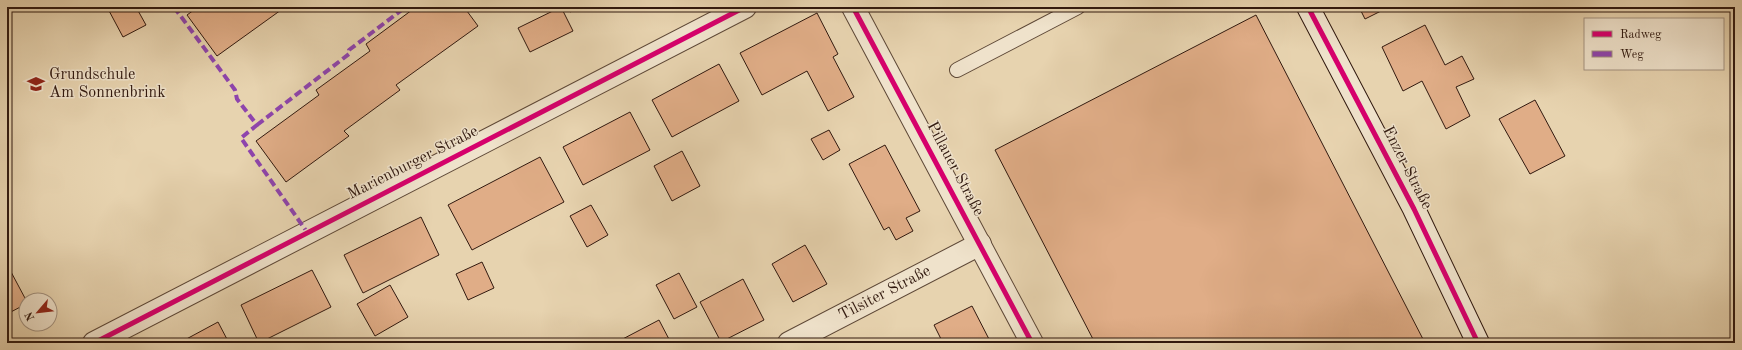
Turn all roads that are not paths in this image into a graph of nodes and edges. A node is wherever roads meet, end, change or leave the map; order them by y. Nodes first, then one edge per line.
1 (745, 7) edge
2 (853, 7) edge
3 (1078, 7) edge
4 (1308, 7) edge
5 (957, 70) dead end
6 (980, 244) junction
7 (94, 343) edge
8 (790, 343) edge
9 (1032, 343) edge
10 (1478, 343) edge

1 - 7 street, Marienburger Straße
2 - 6 street, Pillauer Straße
3 - 5 lane
4 - 10 street, Enzer Straße
6 - 8 street, Tilsiter Straße
6 - 9 street, Pillauer Straße

